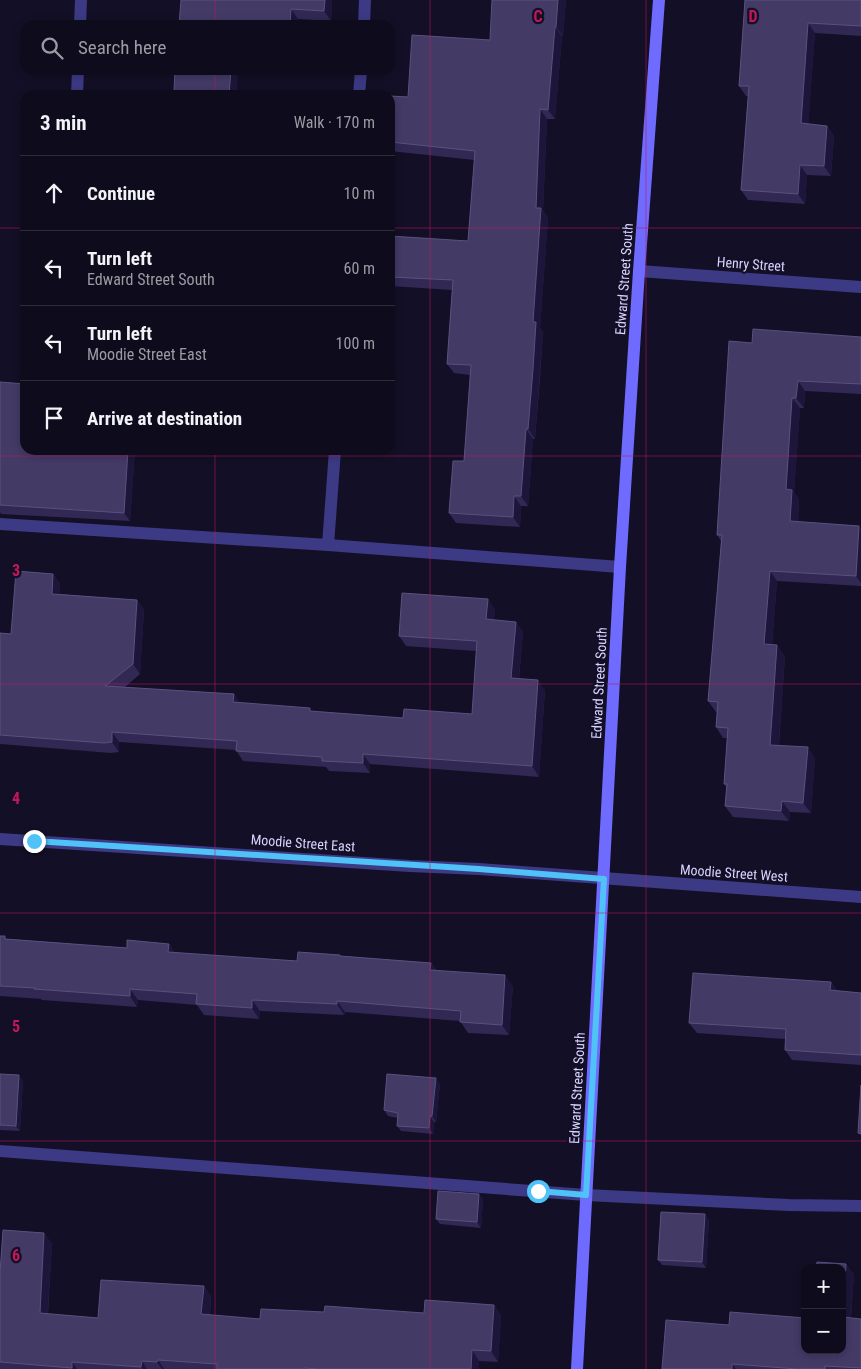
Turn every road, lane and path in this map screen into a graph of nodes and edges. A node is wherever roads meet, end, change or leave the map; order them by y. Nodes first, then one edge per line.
1 (81, 0) edge
2 (365, 0) edge
3 (659, 0) edge
4 (80, 20) edge
5 (364, 20) edge
6 (78, 75) edge
7 (361, 75) edge
8 (76, 90) edge
9 (359, 90) edge
10 (639, 271) junction
11 (861, 287) edge
12 (335, 455) edge
13 (0, 524) edge
14 (328, 545) junction
15 (620, 567) junction
16 (0, 839) edge
17 (604, 879) junction
18 (861, 897) edge
19 (0, 1151) edge
20 (586, 1195) junction
21 (861, 1206) edge
22 (576, 1369) edge

1 - 4 street
2 - 5 street
3 - 10 main road, Edward Street South
6 - 8 street
7 - 9 street
10 - 11 street, Henry Street
10 - 15 main road, Edward Street South
12 - 14 street
13 - 14 street
14 - 15 street
15 - 17 main road, Edward Street South
16 - 17 street, Moodie Street East
17 - 18 street, Moodie Street West
17 - 20 main road, Edward Street South
19 - 20 street
20 - 21 street
20 - 22 main road, Edward Street South

